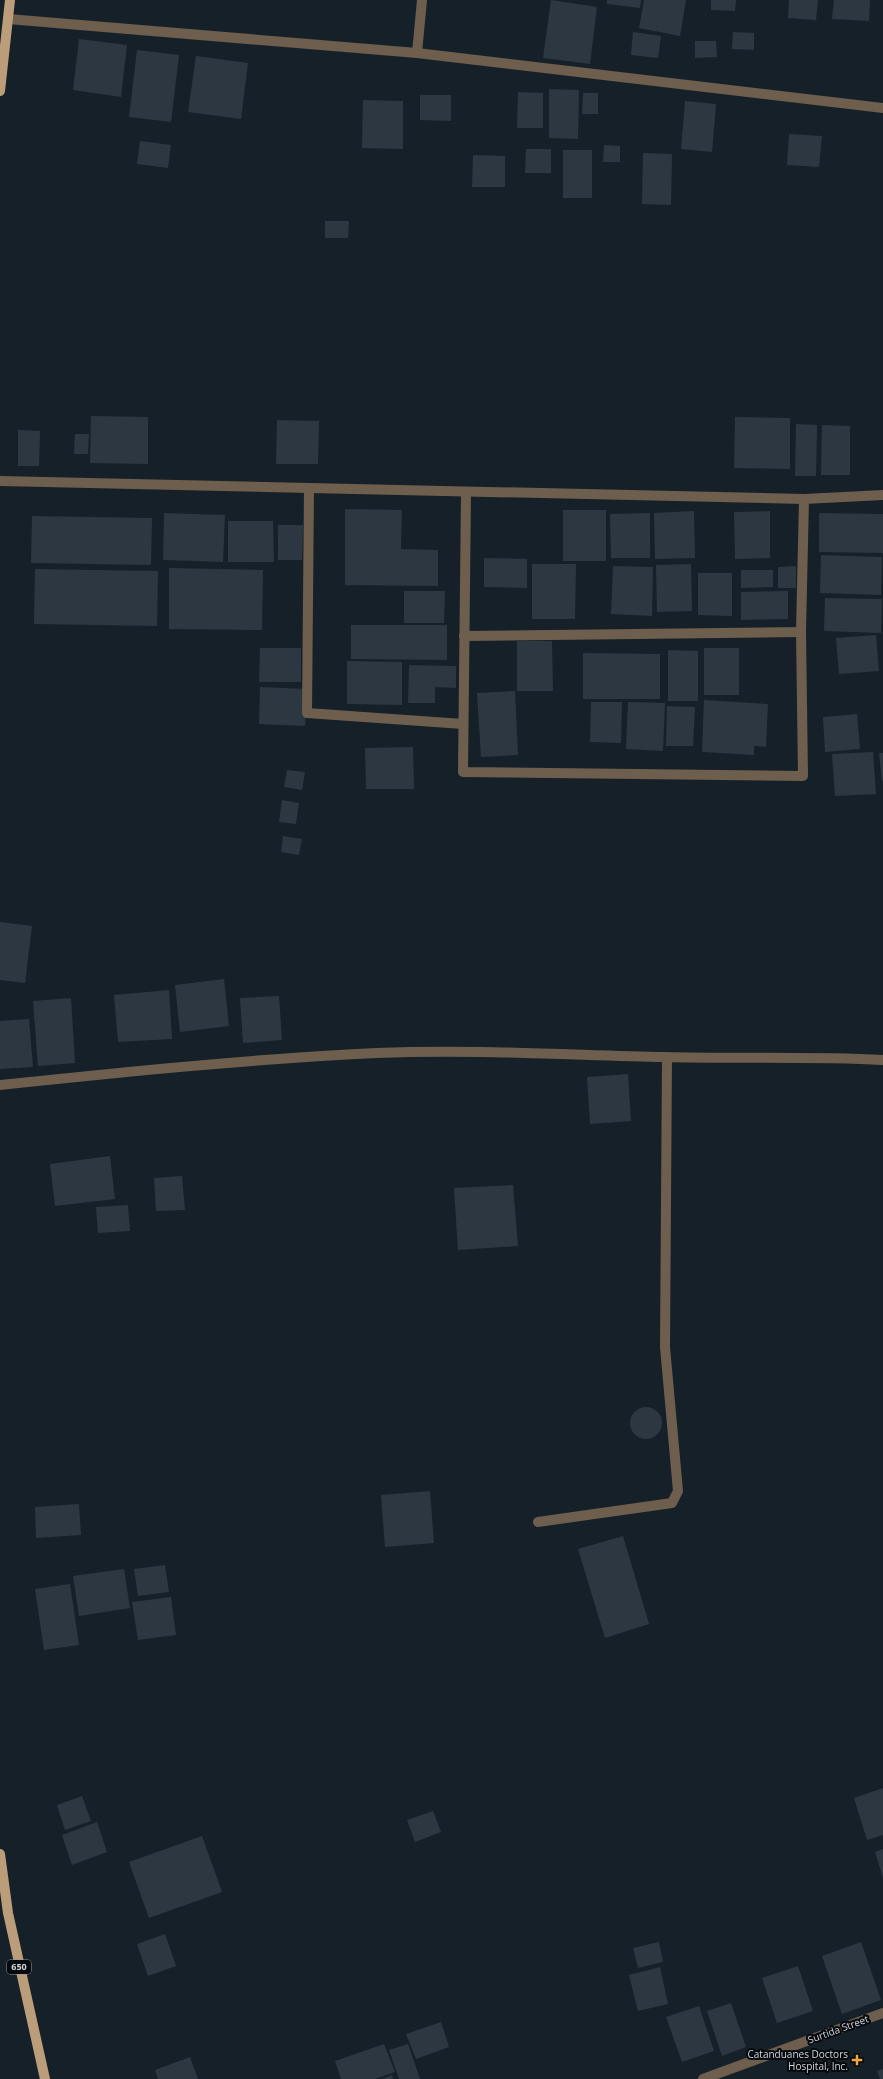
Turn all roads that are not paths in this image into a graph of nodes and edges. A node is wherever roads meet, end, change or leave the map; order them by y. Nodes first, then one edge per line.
1 (10, 0) edge
2 (422, 0) edge
3 (8, 19) junction
4 (417, 53) junction
5 (0, 91) edge
6 (883, 108) edge
7 (0, 482) edge
8 (309, 488) junction
9 (466, 493) junction
10 (883, 495) edge
11 (804, 499) junction
12 (801, 632) junction
13 (464, 636) junction
14 (462, 724) junction
15 (667, 1057) junction
16 (883, 1060) edge
17 (0, 1085) edge
18 (538, 1522) dead end
19 (0, 1854) edge
20 (883, 2013) edge
21 (45, 2079) edge
22 (702, 2079) edge

1 - 3 main road
2 - 4 street
3 - 4 street
3 - 5 main road
4 - 6 street
7 - 8 street
8 - 9 street
8 - 14 street
9 - 11 street
9 - 13 street
10 - 11 street
11 - 12 street
12 - 13 street
12 - 14 street
13 - 14 street
15 - 16 street
15 - 17 street
15 - 18 street
19 - 21 main road, 650
20 - 22 street, Surtida Street

